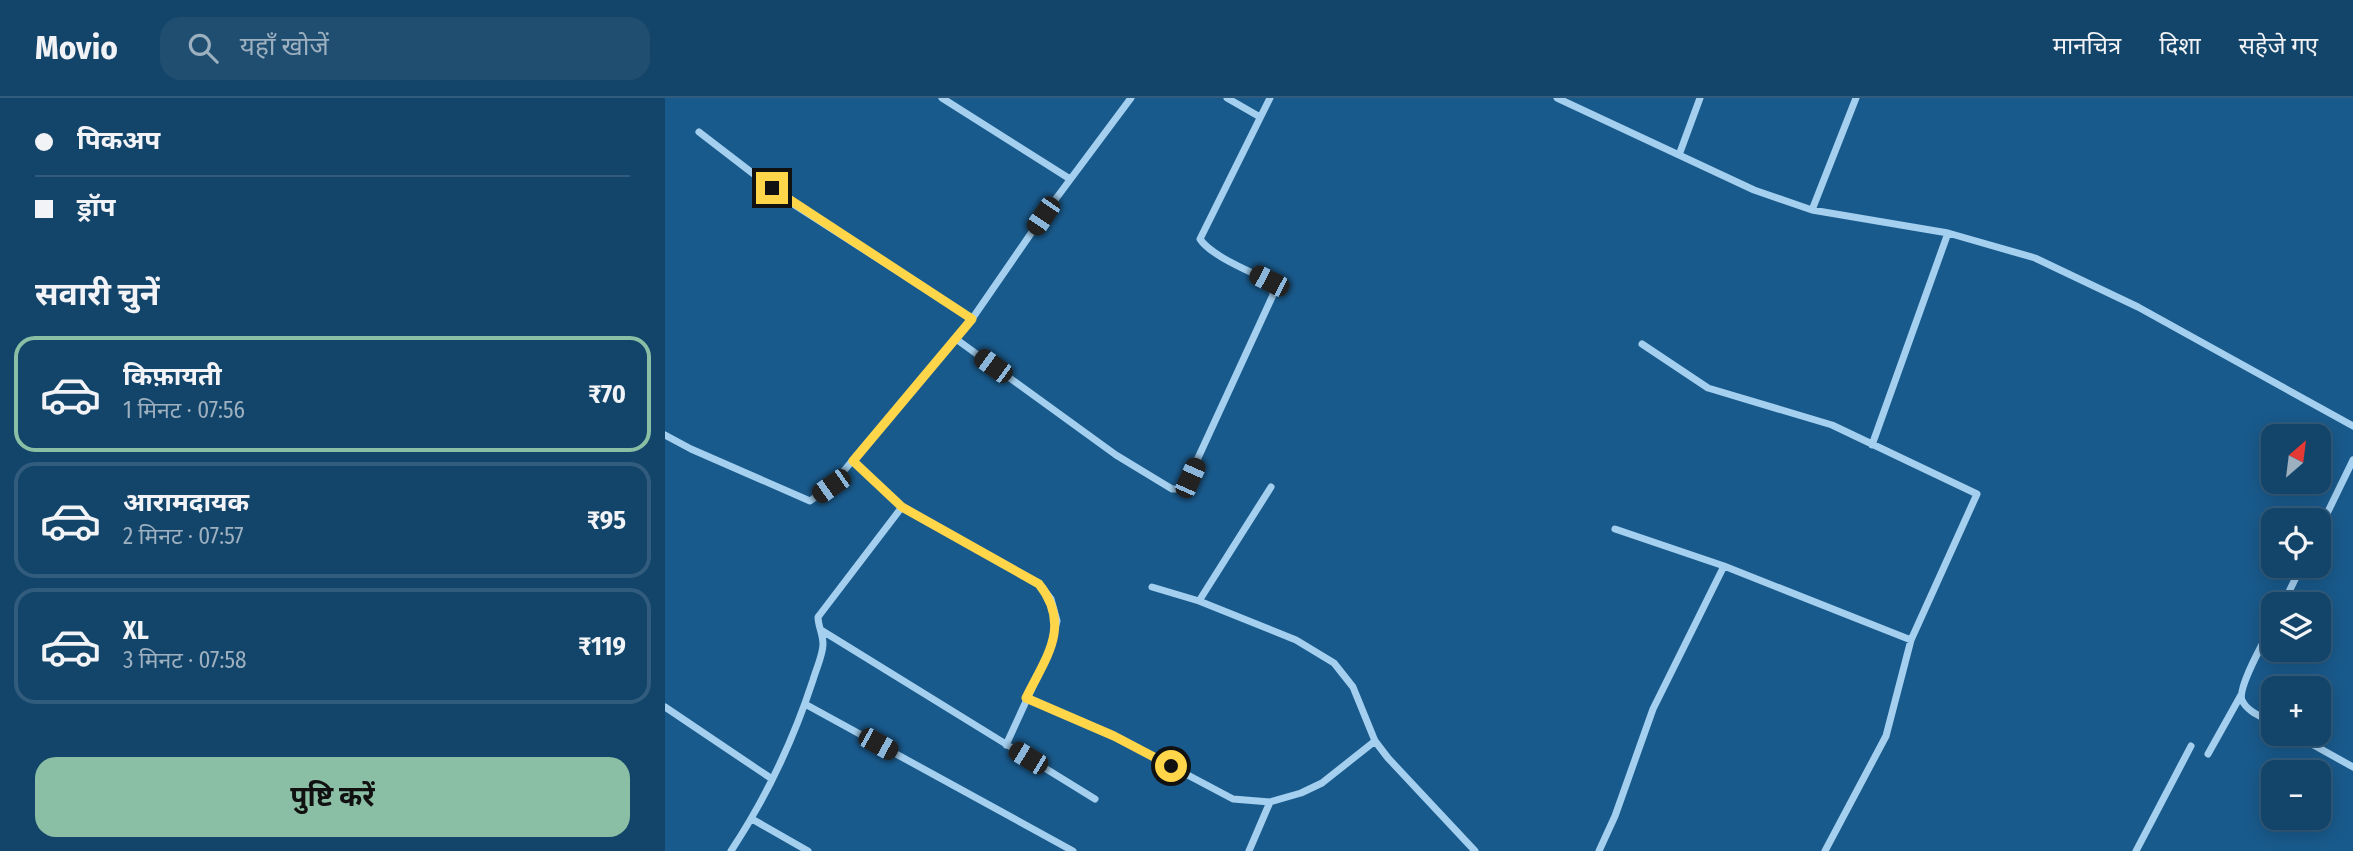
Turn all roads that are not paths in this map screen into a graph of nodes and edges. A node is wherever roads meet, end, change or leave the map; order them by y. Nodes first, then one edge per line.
1 (942, 98) edge
2 (1131, 98) edge
3 (1227, 98) edge
4 (1270, 98) edge
5 (1557, 98) edge
6 (1700, 98) edge
7 (1856, 98) edge
8 (1260, 117) junction
9 (699, 132) dead end
10 (1679, 156) junction
11 (1070, 179) junction
12 (1812, 210) junction
13 (1948, 233) junction
14 (972, 319) junction
15 (956, 339) junction
16 (1642, 344) dead end
17 (2353, 426) edge
18 (665, 435) edge
19 (1873, 444) junction
20 (2353, 460) edge
21 (853, 461) junction
22 (1271, 487) dead end
23 (902, 507) junction
24 (2330, 508) edge
25 (1615, 529) dead end
26 (1724, 566) junction
27 (1152, 587) dead end
28 (1199, 601) junction
29 (820, 630) junction
30 (1912, 640) junction
31 (2261, 648) edge
32 (2241, 695) junction
33 (1026, 698) junction
34 (805, 704) junction
35 (665, 707) edge
36 (2261, 716) edge
37 (1375, 741) junction
38 (1006, 745) junction
39 (2191, 746) dead end
40 (2315, 746) edge
41 (2208, 754) dead end
42 (2353, 767) edge
43 (772, 779) junction
44 (1095, 799) dead end
45 (1270, 802) junction
46 (752, 819) junction
47 (731, 851) edge
48 (808, 851) edge
49 (1073, 851) edge
50 (1249, 851) edge
51 (1475, 851) edge
52 (1599, 851) edge
53 (1825, 851) edge
54 (2136, 851) edge

1 - 11 street
2 - 11 street
3 - 8 street
4 - 8 street
5 - 10 street
6 - 10 street
7 - 12 street
8 - 15 street
9 - 14 street
10 - 12 street
11 - 14 street
12 - 13 street
13 - 17 street
13 - 19 street
14 - 15 street
15 - 21 street
16 - 19 street
18 - 21 street
19 - 30 street
20 - 24 street
21 - 23 street
22 - 28 street
23 - 29 street
23 - 33 street
25 - 26 street
26 - 30 street
26 - 52 street
27 - 28 street
28 - 37 street
29 - 34 street
29 - 38 street
30 - 53 street
31 - 32 street
32 - 36 street
32 - 41 street
33 - 38 street
33 - 45 street
34 - 43 street
34 - 49 street
35 - 43 street
37 - 45 street
37 - 51 street
38 - 44 street
39 - 54 street
40 - 42 street
43 - 46 street
45 - 50 street
46 - 47 street
46 - 48 street

